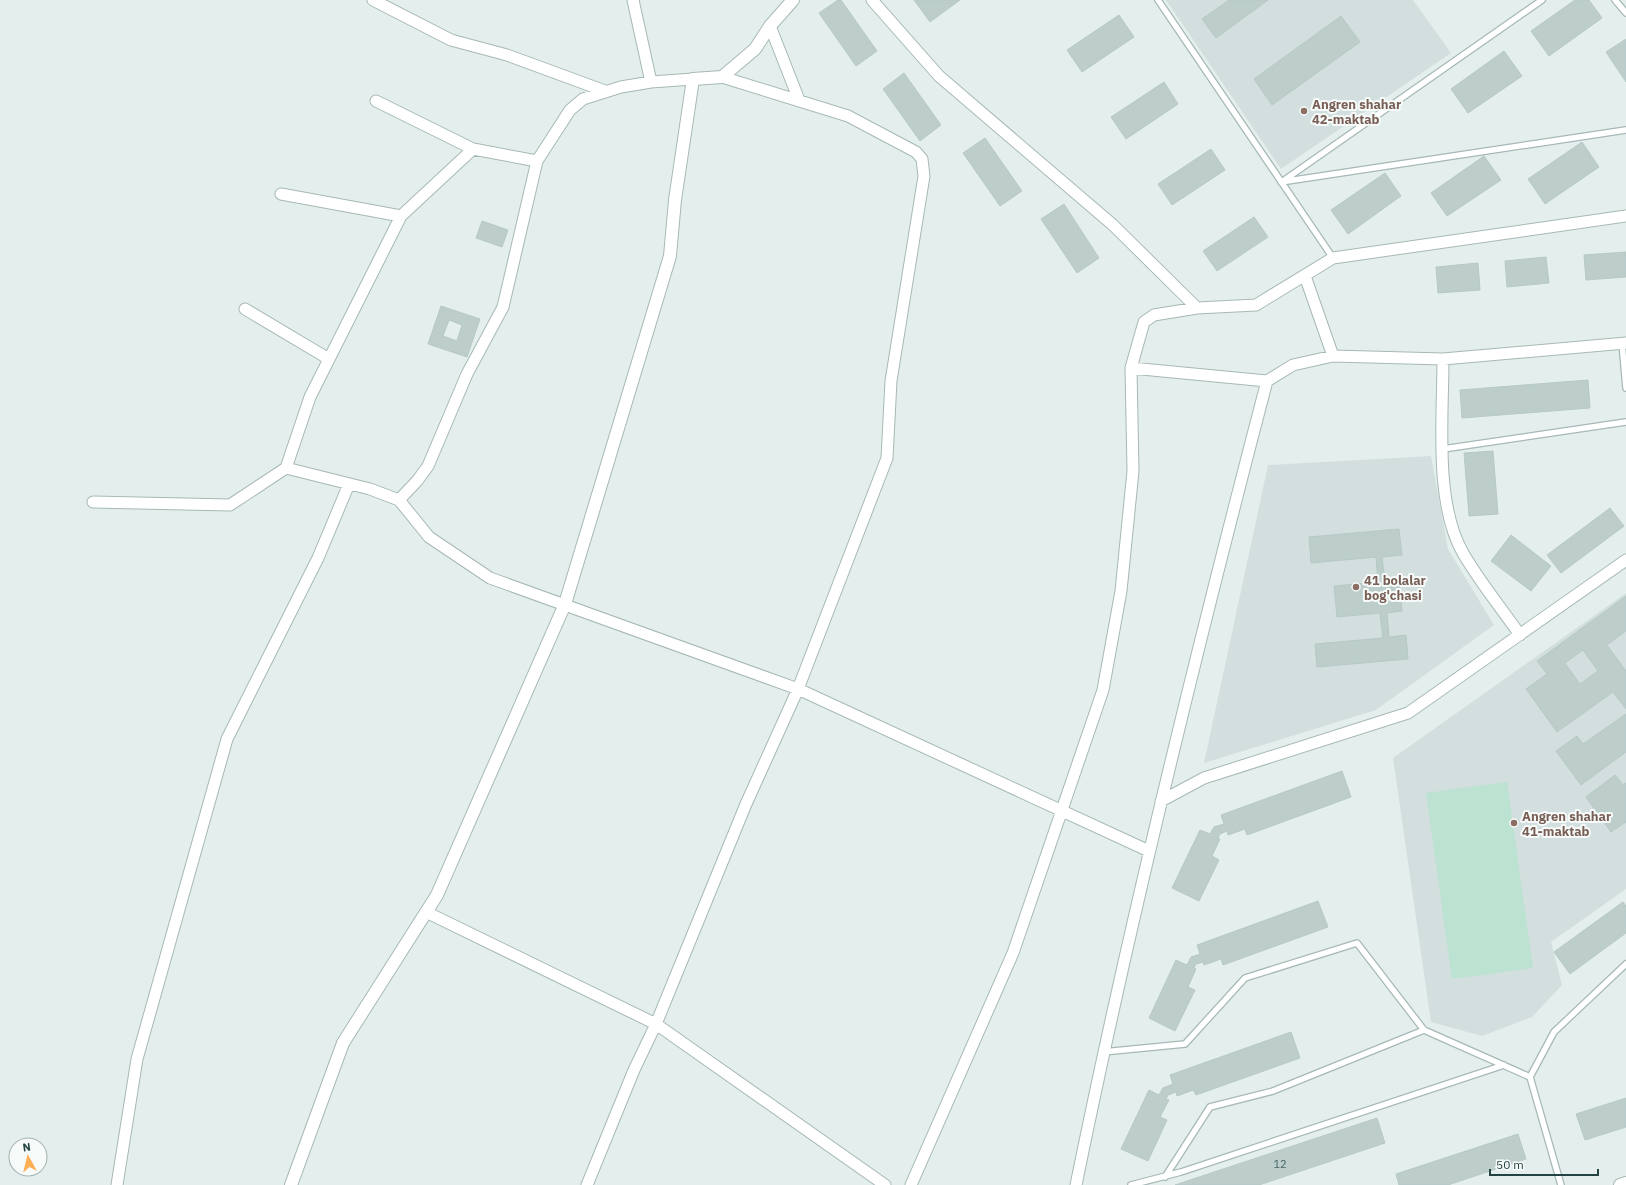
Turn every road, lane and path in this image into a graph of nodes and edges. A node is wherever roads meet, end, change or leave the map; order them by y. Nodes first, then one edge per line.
1 (373, 0) edge
2 (633, 0) edge
3 (793, 0) edge
4 (872, 0) edge
5 (1158, 0) edge
6 (1542, 0) edge
7 (1615, 0) edge
8 (1626, 13) edge
9 (770, 26) junction
10 (722, 77) junction
11 (693, 79) junction
12 (651, 82) junction
13 (605, 91) junction
14 (799, 100) junction
15 (376, 101) dead end
16 (1626, 130) edge
17 (473, 149) junction
18 (537, 161) junction
19 (1281, 182) junction
20 (281, 194) dead end
21 (401, 216) junction
22 (1626, 216) edge
23 (1333, 258) junction
24 (1305, 276) junction
25 (1197, 308) junction
26 (245, 309) dead end
27 (1624, 343) edge
28 (1333, 356) junction
29 (329, 359) junction
30 (1443, 359) junction
31 (1131, 368) junction
32 (1267, 381) junction
33 (1626, 388) edge
34 (1626, 422) edge
35 (1443, 449) junction
36 (286, 468) junction
37 (349, 484) junction
38 (400, 500) junction
39 (94, 502) dead end
40 (1626, 560) edge
41 (565, 604) junction
42 (1520, 635) junction
43 (798, 689) junction
44 (1161, 801) junction
45 (1060, 812) junction
46 (1149, 851) junction
47 (426, 912) junction
48 (1626, 964) edge
49 (656, 1024) junction
50 (1424, 1030) junction
51 (1103, 1052) junction
52 (1504, 1065) junction
53 (1530, 1076) junction
54 (1165, 1177) junction
55 (1626, 1183) edge
56 (117, 1185) edge
57 (291, 1185) edge
58 (587, 1185) edge
59 (885, 1185) edge
60 (910, 1185) edge
61 (1076, 1185) edge
62 (1131, 1185) edge
63 (1561, 1185) edge
64 (1620, 1185) edge

1 - 13 street
2 - 12 street
3 - 9 street
4 - 25 street
5 - 19 lane
6 - 19 lane
7 - 8 lane
9 - 10 street
9 - 14 street
10 - 11 street
10 - 14 street
11 - 12 street
11 - 41 street
12 - 13 street
13 - 18 street
14 - 43 street
15 - 17 street
16 - 19 lane
17 - 18 street
17 - 21 street
18 - 38 street
19 - 23 lane
20 - 21 street
21 - 29 street
22 - 23 street
23 - 24 street
24 - 25 street
24 - 28 street
25 - 31 street
26 - 29 street
27 - 30 street
27 - 33 lane
28 - 30 street
28 - 32 street
29 - 36 street
30 - 35 street
31 - 32 street
31 - 45 street
32 - 44 street
34 - 35 lane
35 - 42 street
36 - 37 street
36 - 39 street
37 - 38 street
37 - 56 street
38 - 41 street
40 - 42 street
41 - 43 street
41 - 47 street
42 - 44 street
43 - 45 street
43 - 49 street
44 - 46 street
45 - 46 street
45 - 60 street
46 - 51 street
47 - 49 street
47 - 57 street
48 - 53 lane
49 - 58 street
49 - 59 street
50 - 51 lane
50 - 52 lane
50 - 54 lane
51 - 61 street
52 - 53 lane
52 - 54 lane
53 - 63 lane
54 - 62 lane
55 - 64 street

